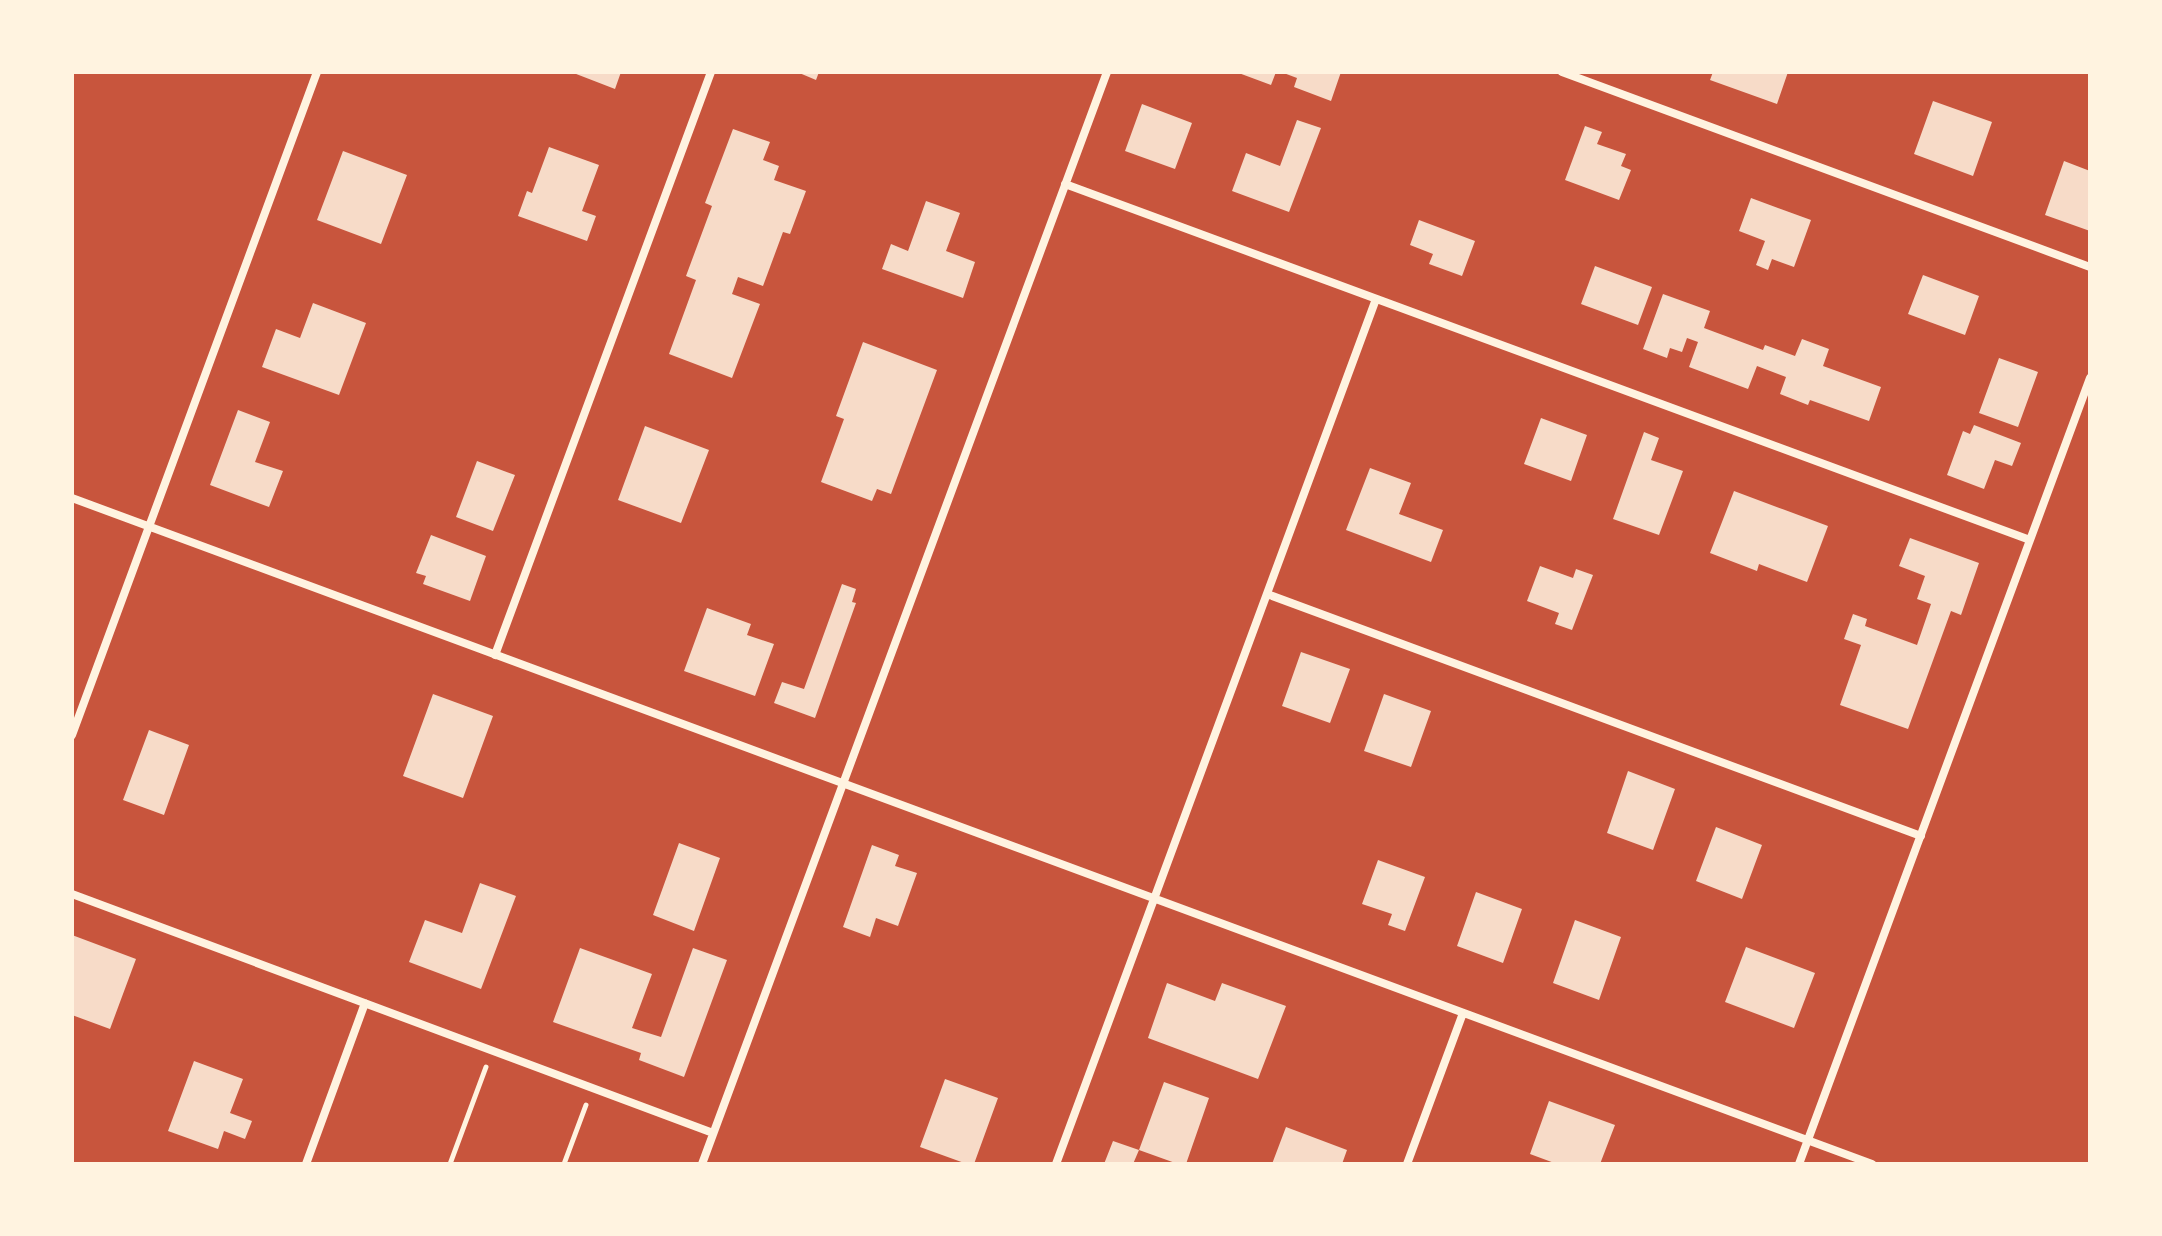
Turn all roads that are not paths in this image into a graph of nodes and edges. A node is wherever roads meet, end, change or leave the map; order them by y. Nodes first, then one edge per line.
1 (317, 72) edge
2 (711, 72) edge
3 (1107, 72) edge
4 (1562, 72) edge
5 (1065, 184) junction
6 (2090, 267) edge
7 (1376, 299) junction
8 (2090, 378) edge
9 (72, 498) edge
10 (149, 527) junction
11 (2030, 540) junction
12 (1267, 594) junction
13 (495, 655) junction
14 (72, 735) edge
15 (843, 784) junction
16 (1921, 836) junction
17 (72, 894) edge
18 (1154, 899) junction
19 (365, 1003) junction
20 (1463, 1013) junction
21 (713, 1133) junction
22 (1808, 1140) junction
23 (306, 1164) edge
24 (702, 1164) edge
25 (1056, 1164) edge
26 (1407, 1164) edge
27 (1799, 1164) edge
28 (1872, 1164) edge

1 - 10 street
2 - 13 street
3 - 5 street
4 - 6 street
5 - 7 street
5 - 15 street
7 - 11 street
7 - 12 street
8 - 11 street
9 - 10 street
10 - 13 street
10 - 14 street
11 - 16 street
12 - 16 street
12 - 18 street
13 - 15 street
15 - 18 street
15 - 21 street
16 - 22 street
17 - 19 street
18 - 20 street
18 - 25 street
19 - 21 street
19 - 23 street
20 - 22 street
20 - 26 street
21 - 24 street
22 - 27 street
22 - 28 street

